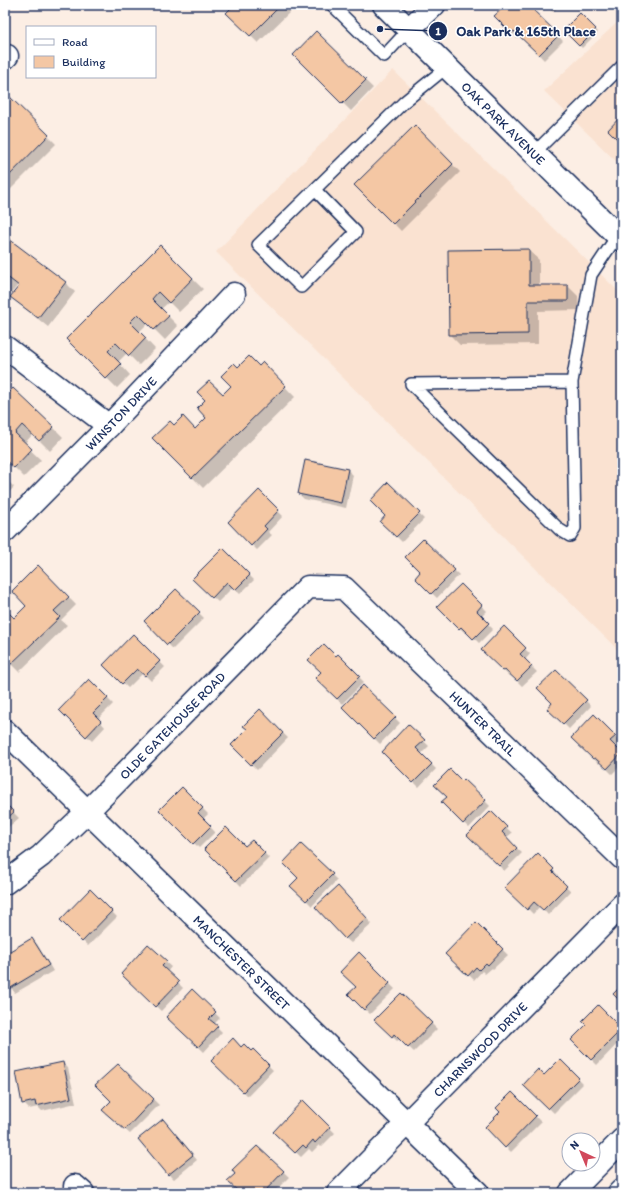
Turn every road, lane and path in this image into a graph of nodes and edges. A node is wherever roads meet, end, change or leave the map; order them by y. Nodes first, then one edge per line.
1 (332, 5) edge
2 (384, 5) edge
3 (434, 5) edge
4 (409, 29) junction
5 (622, 66) edge
6 (448, 67) junction
7 (534, 154) junction
8 (315, 190) junction
9 (620, 238) edge
10 (234, 294) dead end
11 (5, 347) edge
12 (572, 382) junction
13 (109, 426) junction
14 (5, 531) edge
15 (344, 588) joint
16 (5, 731) edge
17 (87, 812) junction
18 (622, 858) edge
19 (5, 883) edge
20 (622, 905) edge
21 (407, 1122) junction
22 (622, 1140) edge
23 (622, 1190) edge
24 (338, 1193) edge
25 (478, 1193) edge
26 (570, 1193) edge
27 (619, 1193) edge

1 - 4 lane
2 - 4 street, OAK PARK AVENUE
3 - 4 street
4 - 6 street, OAK PARK AVENUE
5 - 7 lane
6 - 7 street, OAK PARK AVENUE
6 - 8 lane
7 - 9 street, OAK PARK AVENUE
8 - 8 lane
9 - 12 lane
10 - 13 street, WINSTON DRIVE
11 - 13 street
12 - 12 lane
13 - 14 street, WINSTON DRIVE
15 - 17 street, OLDE GATEHOUSE ROAD
15 - 18 street, HUNTER TRAIL
16 - 17 street, MANCHESTER STREET
17 - 19 street, OLDE GATEHOUSE ROAD
17 - 21 street, MANCHESTER STREET
20 - 21 street, CHARNSWOOD DRIVE
21 - 24 street, CHARNSWOOD DRIVE
21 - 25 street, MANCHESTER STREET
22 - 26 street
23 - 27 street

